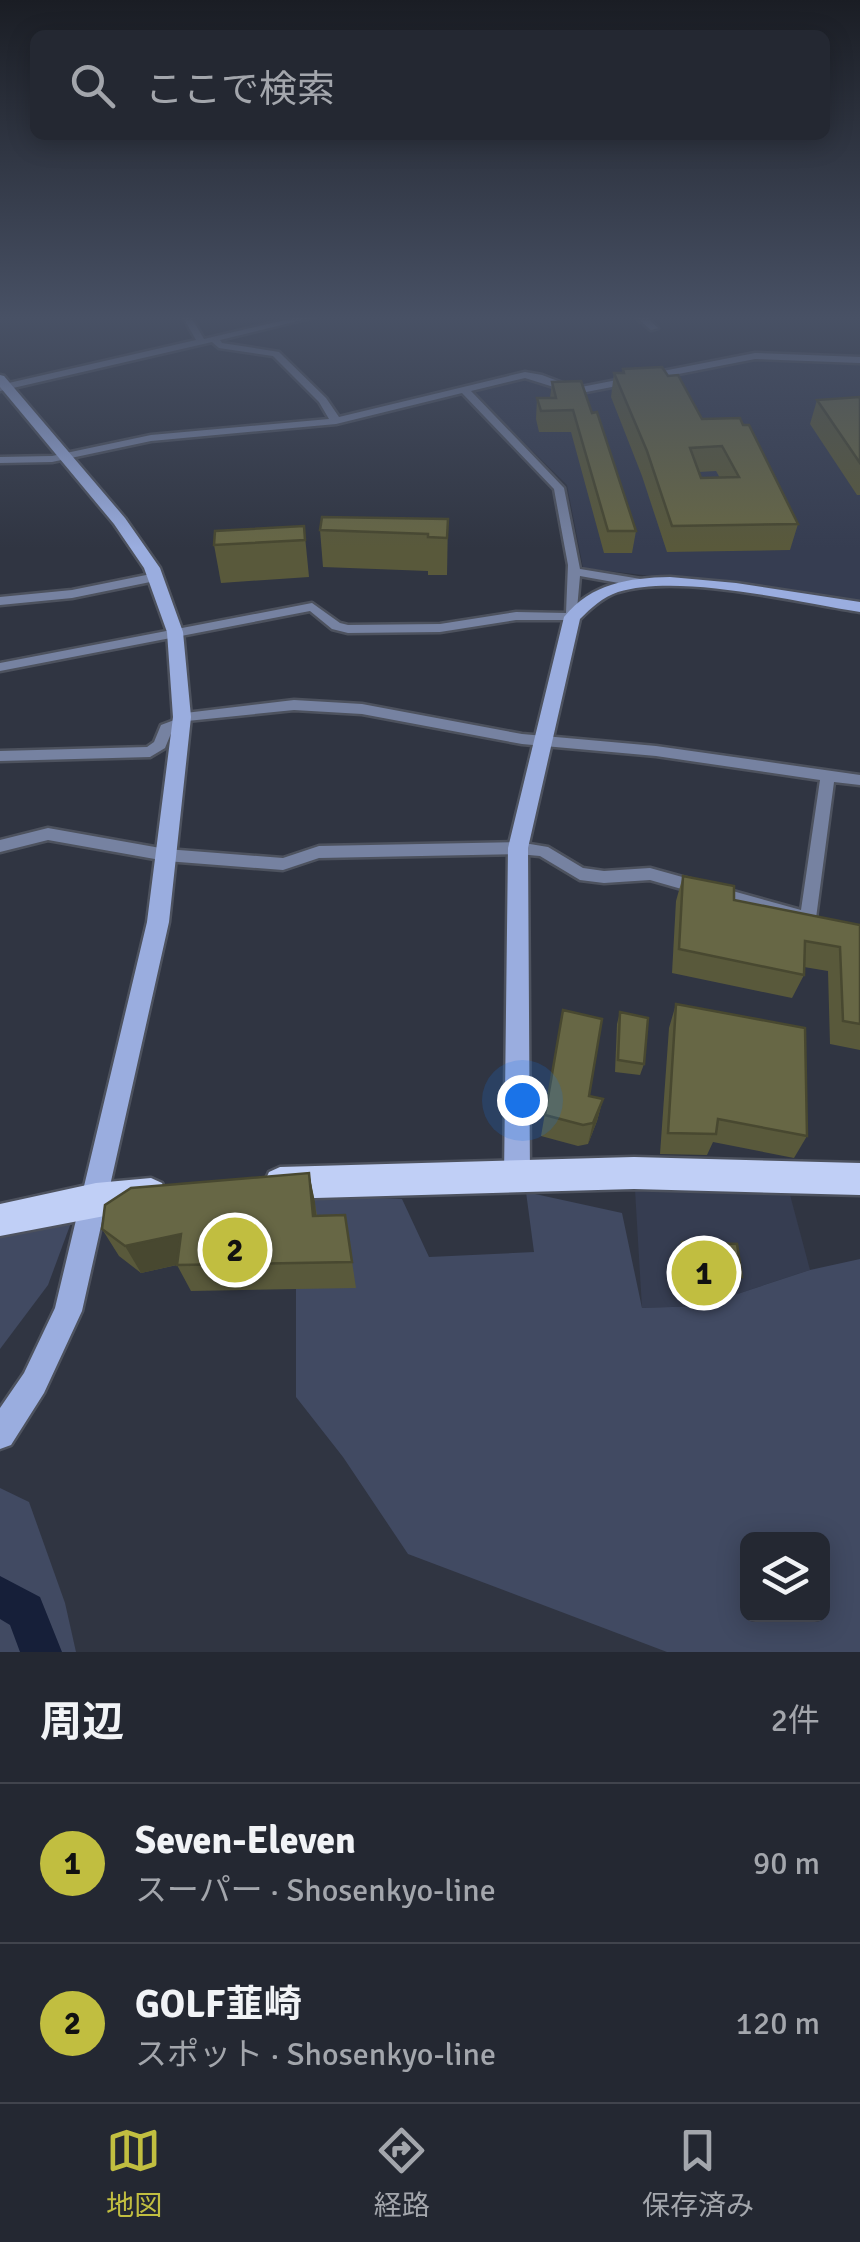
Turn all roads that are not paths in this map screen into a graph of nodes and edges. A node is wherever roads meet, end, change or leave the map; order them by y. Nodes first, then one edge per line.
1 (11, 394) edge
2 (317, 394) edge
3 (447, 394) edge
4 (468, 394) edge
5 (336, 421) junction
6 (64, 457) junction
7 (0, 460) edge
8 (574, 572) junction
9 (156, 577) junction
10 (641, 583) junction
11 (0, 601) edge
12 (860, 606) edge
13 (572, 617) junction
14 (175, 632) junction
15 (0, 667) edge
16 (181, 720) junction
17 (541, 740) junction
18 (0, 756) edge
19 (828, 776) junction
20 (860, 780) edge
21 (0, 846) edge
22 (518, 848) junction
23 (166, 855) junction
24 (518, 1177) junction
25 (860, 1179) edge
26 (250, 1184) edge
27 (173, 1192) edge
28 (96, 1200) junction
29 (0, 1220) edge
30 (0, 1434) edge

1 - 6 street
2 - 5 street
3 - 5 street
4 - 8 street
5 - 6 street
6 - 7 street
6 - 9 street
8 - 10 street
8 - 13 street
9 - 11 street
9 - 14 street
10 - 12 street
10 - 13 street
13 - 14 street
13 - 17 street
14 - 15 street
14 - 16 street
16 - 17 street
16 - 18 street
16 - 23 street
17 - 19 street
17 - 22 street
19 - 20 street
19 - 22 street
21 - 23 street
22 - 23 street
22 - 24 street
23 - 28 street
24 - 25 main road
24 - 26 main road
27 - 28 main road
28 - 29 main road
28 - 30 street

